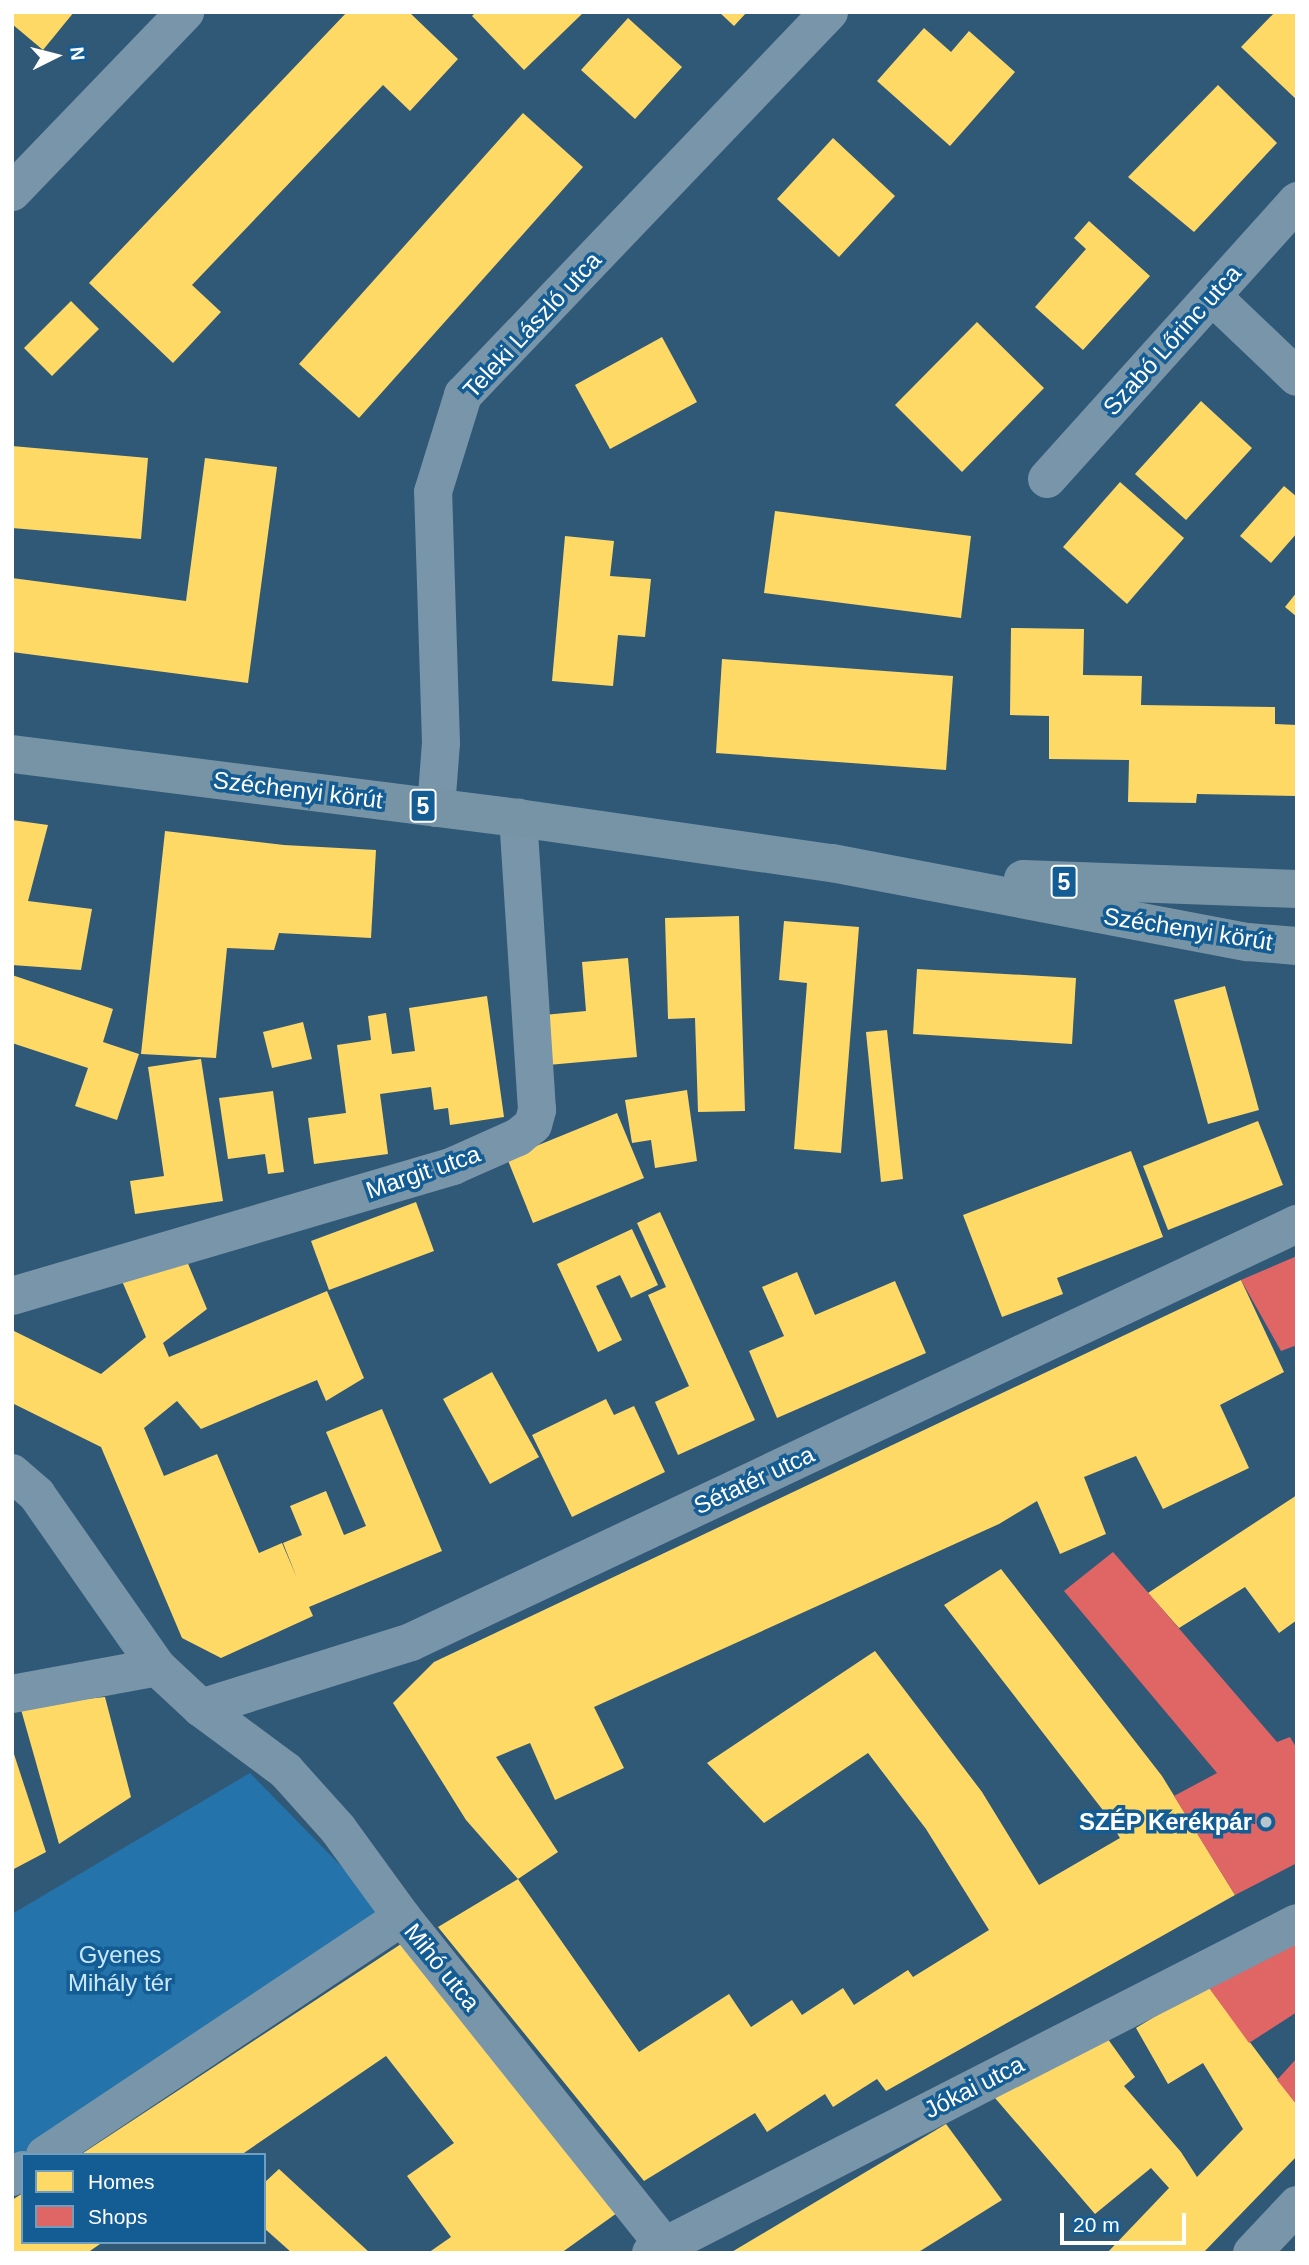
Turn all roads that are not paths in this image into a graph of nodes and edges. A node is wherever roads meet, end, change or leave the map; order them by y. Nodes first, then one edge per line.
1 (185, 12) edge
2 (829, 12) edge
3 (12, 192) edge
4 (1297, 201) edge
5 (1212, 296) junction
6 (1297, 377) edge
7 (1047, 479) dead end
8 (12, 754) edge
9 (436, 808) junction
10 (518, 818) junction
11 (832, 863) junction
12 (1297, 889) edge
13 (1248, 942) junction
14 (1297, 946) edge
15 (1297, 958) edge
16 (1297, 1224) edge
17 (12, 1297) edge
18 (12, 1474) edge
19 (157, 1667) junction
20 (12, 1694) edge
21 (201, 1708) junction
22 (402, 1916) junction
23 (1297, 1923) edge
24 (48, 2153) edge
25 (1297, 2206) edge
26 (657, 2249) edge
27 (1252, 2253) edge

1 - 3 street
2 - 9 street, Teleki László utca
4 - 5 street, Szabó Lőrinc utca
5 - 6 street
5 - 7 street, Szabó Lőrinc utca
8 - 9 main road, Széchenyi körút / 5
9 - 10 main road, Széchenyi körút / 5
10 - 11 main road, Széchenyi körút / 5
10 - 17 street, Margit utca
11 - 12 main road, Széchenyi körút / 5
11 - 13 main road, Széchenyi körút / 5
13 - 14 main road, Széchenyi körút / 5
13 - 15 street
16 - 21 street, Sétatér utca
18 - 19 street, Mihó utca
19 - 20 street
19 - 21 street, Mihó utca
21 - 22 street, Mihó utca
22 - 24 street
22 - 26 street, Mihó utca
23 - 26 street, Jókai utca
25 - 27 street

